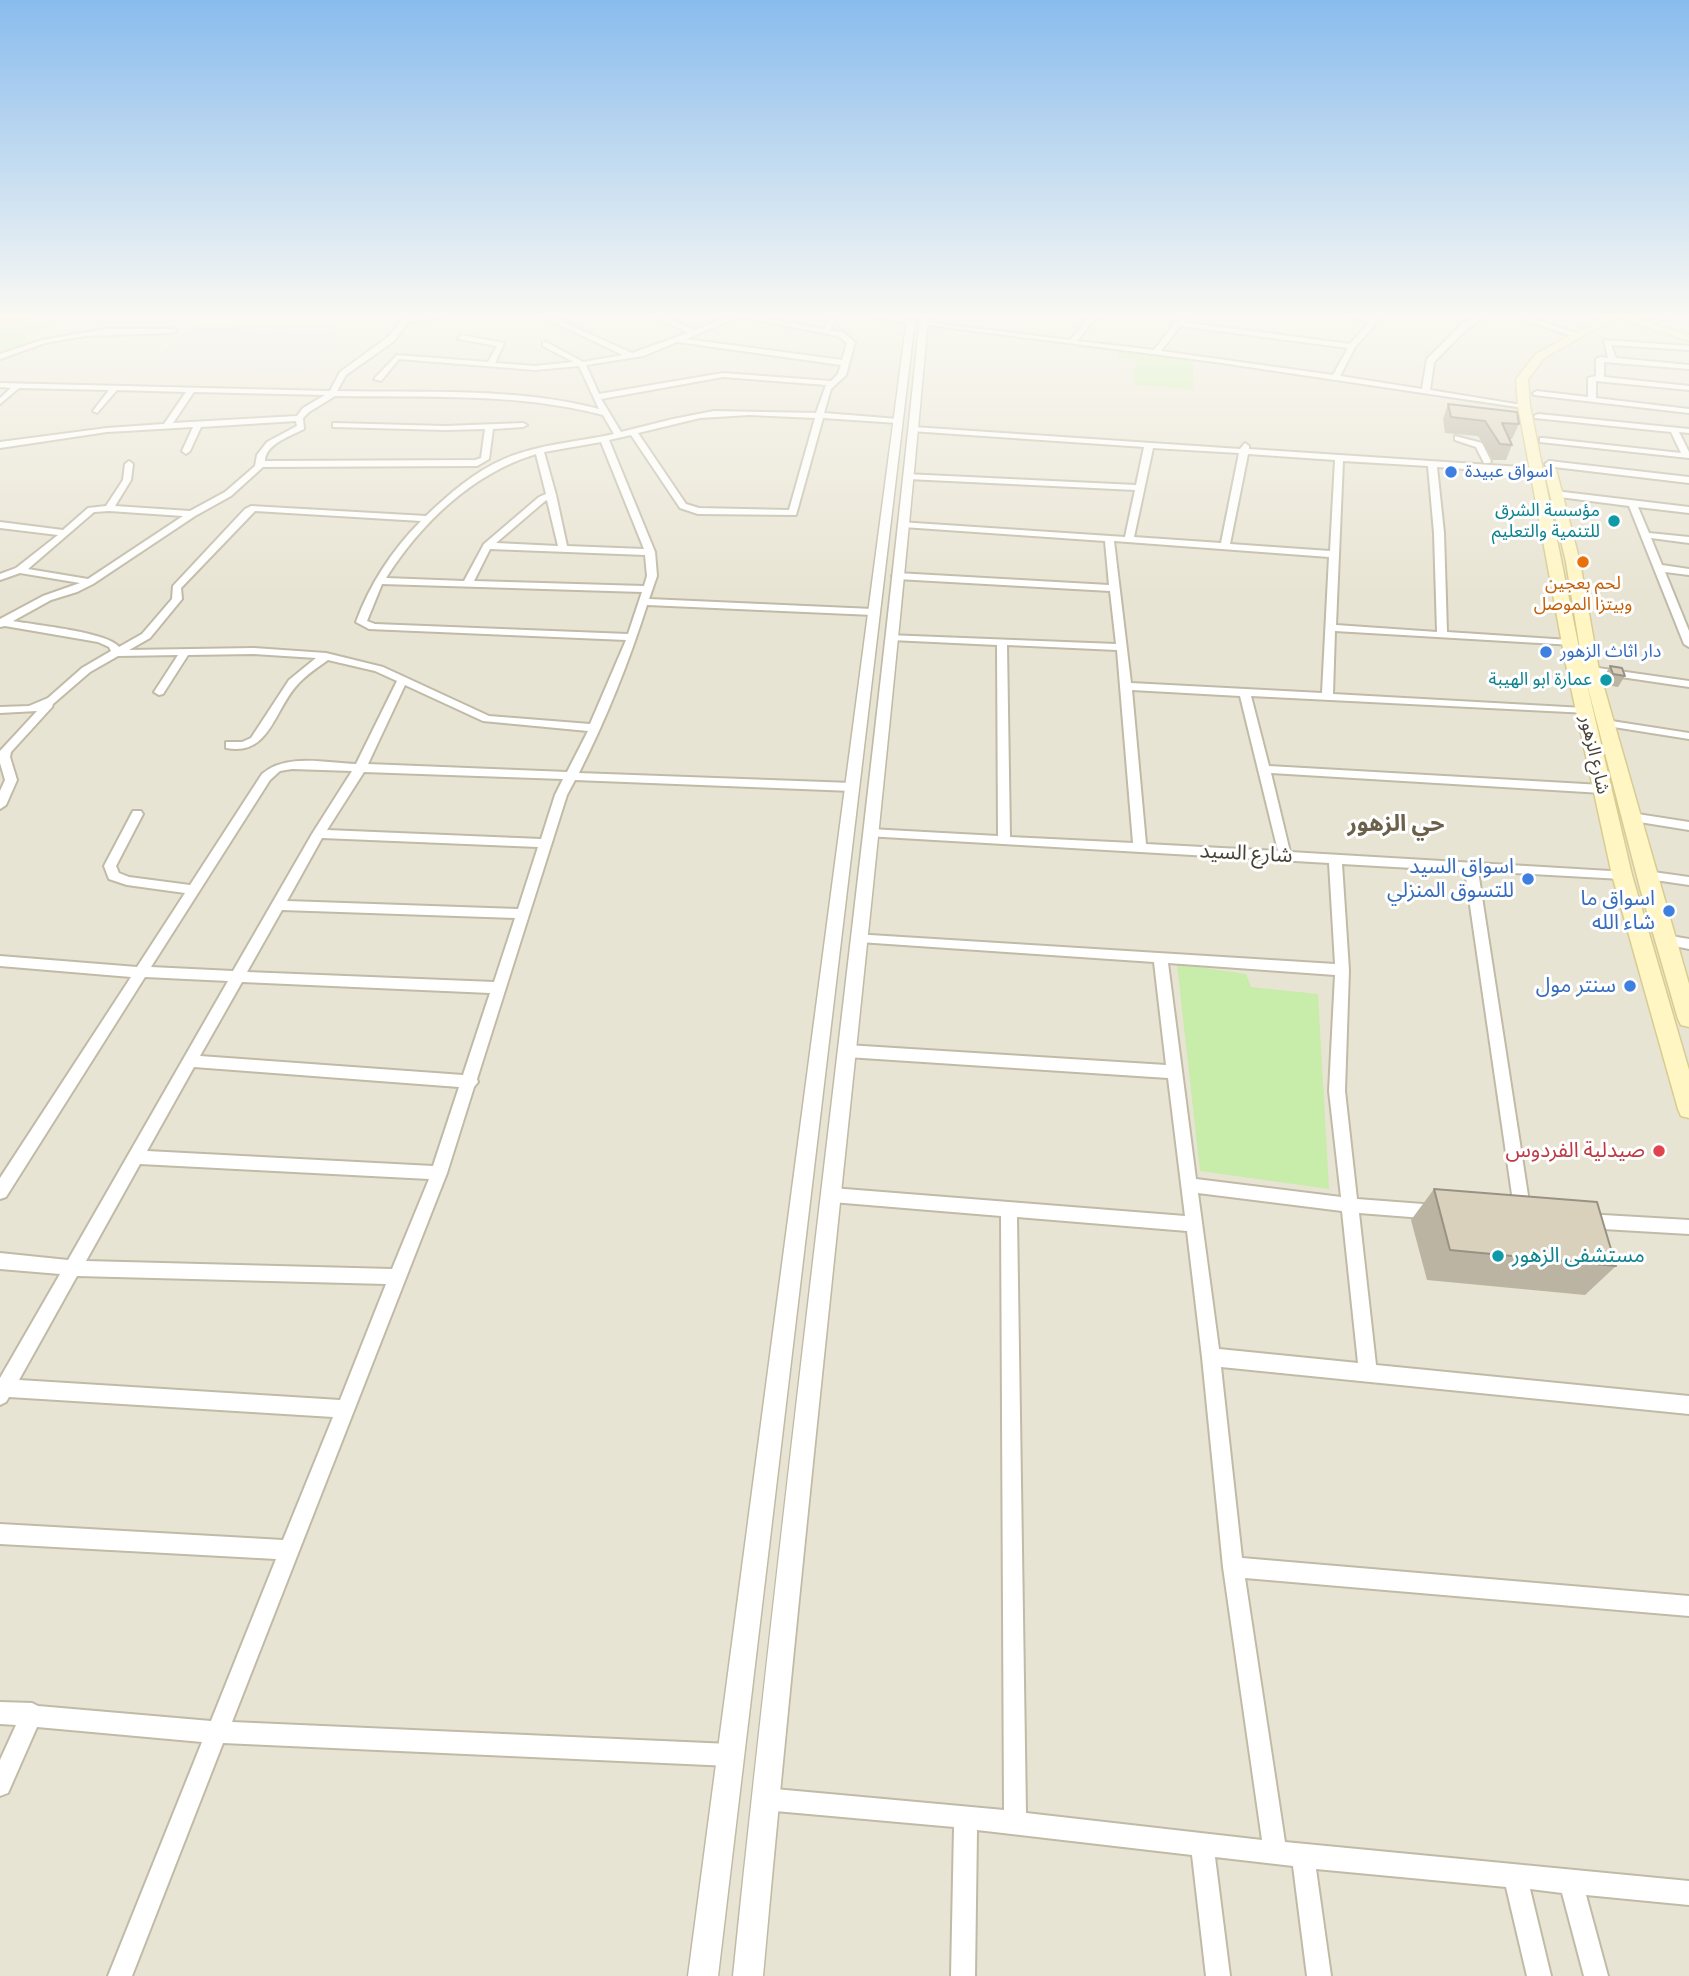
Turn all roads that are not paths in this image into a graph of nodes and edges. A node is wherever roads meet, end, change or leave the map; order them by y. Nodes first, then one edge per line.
1 (178, 410) edge
2 (306, 410) edge
3 (594, 410) edge
4 (603, 410) edge
5 (820, 410) edge
6 (912, 410) edge
7 (1527, 410) edge
8 (1531, 411) junction
9 (605, 413) junction
10 (299, 418) junction
11 (817, 420) junction
12 (912, 423) junction
13 (198, 424) junction
14 (336, 425) dead end
15 (523, 425) dead end
16 (167, 426) junction
17 (489, 427) junction
18 (1674, 430) junction
19 (1689, 431) edge
20 (634, 432) junction
21 (612, 437) junction
22 (1458, 438) dead end
23 (1543, 440) junction
24 (0, 445) edge
25 (1149, 445) junction
26 (1245, 448) junction
27 (186, 451) dead end
28 (540, 452) junction
29 (1339, 457) junction
30 (1688, 459) edge
31 (1487, 461) junction
32 (129, 464) dead end
33 (261, 464) junction
34 (1432, 464) junction
35 (1540, 466) junction
36 (908, 476) junction
37 (1689, 480) edge
38 (1138, 488) junction
39 (1555, 494) junction
40 (552, 495) junction
41 (1632, 502) junction
42 (109, 508) junction
43 (1689, 510) edge
44 (192, 514) junction
45 (428, 519) junction
46 (903, 524) junction
47 (0, 525) edge
48 (66, 533) junction
49 (1646, 535) junction
50 (1109, 539) junction
51 (1129, 540) junction
52 (1689, 540) edge
53 (487, 546) junction
54 (1224, 547) junction
55 (563, 549) junction
56 (650, 552) junction
57 (1334, 554) junction
58 (1553, 559) junction
59 (1573, 562) junction
60 (1660, 568) junction
61 (19, 570) junction
62 (1689, 572) edge
63 (897, 576) junction
64 (0, 578) edge
65 (379, 581) junction
66 (90, 582) junction
67 (467, 584) junction
68 (1115, 588) junction
69 (647, 595) junction
70 (873, 612) junction
71 (1, 623) edge
72 (1331, 628) junction
73 (1442, 635) junction
74 (632, 637) junction
75 (891, 637) junction
76 (1002, 641) junction
77 (1569, 643) junction
78 (1689, 644) edge
79 (1122, 647) junction
80 (185, 652) junction
81 (117, 653) junction
82 (326, 656) junction
83 (867, 661) junction
84 (889, 662) junction
85 (1591, 670) junction
86 (403, 679) junction
87 (1689, 684) edge
88 (1126, 686) junction
89 (159, 692) dead end
90 (1245, 692) junction
91 (1327, 697) junction
92 (52, 700) junction
93 (0, 710) edge
94 (1584, 711) junction
95 (1605, 723) junction
96 (594, 728) junction
97 (1689, 736) edge
98 (230, 745) dead end
99 (4, 767) edge
100 (360, 768) junction
101 (1264, 769) junction
102 (571, 776) junction
103 (852, 787) junction
104 (1602, 789) junction
105 (2, 797) edge
106 (137, 814) dead end
107 (1631, 817) junction
108 (1689, 826) edge
109 (870, 833) junction
110 (318, 834) junction
111 (1004, 840) junction
112 (545, 843) junction
113 (1140, 848) junction
114 (1285, 856) junction
115 (1335, 859) junction
116 (1471, 866) junction
117 (1622, 875) junction
118 (1646, 875) junction
119 (1689, 881) edge
120 (194, 890) junction
121 (278, 905) junction
122 (522, 914) junction
123 (859, 937) junction
124 (1665, 940) junction
125 (1689, 944) edge
126 (1160, 958) junction
127 (0, 961) edge
128 (1342, 970) junction
129 (139, 972) junction
130 (237, 977) junction
131 (500, 988) junction
132 (1654, 988) junction
133 (1681, 993) junction
134 (1689, 1019) edge
135 (847, 1051) junction
136 (190, 1061) junction
137 (1175, 1072) junction
138 (471, 1082) junction
139 (1689, 1109) edge
140 (135, 1157) junction
141 (439, 1173) junction
142 (1189, 1185) junction
143 (1, 1189) edge
144 (832, 1195) junction
145 (1348, 1205) junction
146 (1009, 1209) junction
147 (1456, 1213) edge
148 (1524, 1218) edge
149 (1565, 1220) edge
150 (1194, 1224) junction
151 (1689, 1227) edge
152 (0, 1261) edge
153 (72, 1268) junction
154 (399, 1277) junction
155 (788, 1302) junction
156 (821, 1305) junction
157 (1211, 1357) junction
158 (1368, 1374) junction
159 (2, 1392) edge
160 (1689, 1405) edge
161 (346, 1409) junction
162 (0, 1534) edge
163 (288, 1550) junction
164 (1233, 1567) junction
165 (1689, 1606) edge
166 (0, 1713) edge
167 (32, 1714) junction
168 (215, 1732) junction
169 (730, 1755) junction
170 (0, 1785) edge
171 (764, 1799) junction
172 (966, 1817) junction
173 (1015, 1822) junction
174 (1202, 1844) junction
175 (1275, 1853) junction
176 (1303, 1856) junction
177 (1516, 1876) junction
178 (1571, 1881) junction
179 (1689, 1893) edge
180 (120, 1976) edge
181 (703, 1976) edge
182 (748, 1976) edge
183 (963, 1976) edge
184 (1218, 1976) edge
185 (1318, 1976) edge
186 (1539, 1976) edge
187 (1596, 1976) edge

1 - 16 street
2 - 10 street
3 - 9 street
4 - 9 street
5 - 11 street
6 - 12 street
7 - 8 street
8 - 18 street
8 - 23 main road, شارع الزهور
8 - 35 main road, شارع الزهور
9 - 21 street
10 - 13 street
10 - 33 street
11 - 12 street
11 - 20 street
11 - 20 street
12 - 25 street
12 - 26 street
12 - 36 street
12 - 70 street
13 - 16 street
13 - 27 street
14 - 17 street
15 - 17 street
16 - 24 street
17 - 33 street
18 - 19 street
18 - 30 street
20 - 21 street
21 - 28 street
21 - 56 street
22 - 31 street
23 - 30 street
23 - 35 main road, شارع الزهور
25 - 26 street
25 - 38 street
26 - 29 street
26 - 31 street
26 - 54 street
28 - 40 street
28 - 45 street
29 - 34 street
29 - 57 street
31 - 35 street
32 - 42 street
33 - 44 street
34 - 35 street
34 - 73 street
35 - 37 street
35 - 39 main road, شارع الزهور
35 - 58 main road, شارع الزهور
36 - 38 street
36 - 46 street
38 - 51 street
39 - 41 street
39 - 59 main road, شارع الزهور
40 - 53 street
40 - 55 street
41 - 43 street
41 - 49 street
42 - 44 street
42 - 48 street
44 - 66 street
45 - 65 street
45 - 81 street
46 - 50 street
46 - 63 street
47 - 48 street
48 - 61 street
49 - 52 street
49 - 60 street
50 - 51 street
50 - 68 street
51 - 54 street
53 - 55 street
53 - 67 street
54 - 57 street
55 - 56 street
56 - 69 street
57 - 72 street
58 - 59 main road
58 - 77 main road, شارع الزهور
59 - 85 main road, شارع الزهور
60 - 62 street
60 - 78 street
61 - 64 street
61 - 66 street
63 - 68 street
63 - 75 street
65 - 67 street
65 - 74 street
66 - 71 street
67 - 69 street
68 - 79 street
69 - 70 street
69 - 74 street
70 - 83 street
71 - 81 street
72 - 73 street
72 - 91 street
73 - 77 street
74 - 96 street
75 - 76 street
75 - 84 street
76 - 79 street
76 - 111 street
77 - 94 main road, شارع الزهور
79 - 88 street
80 - 81 street
80 - 82 street
80 - 89 street
81 - 92 street
82 - 86 street
82 - 98 street
83 - 84 street
83 - 103 street
84 - 109 street
85 - 87 street
85 - 95 main road, شارع الزهور
86 - 96 street
86 - 100 street
88 - 90 street
88 - 113 street
90 - 91 street
90 - 101 street
91 - 94 street
92 - 93 street
92 - 99 street
94 - 104 main road, شارع الزهور
95 - 97 street
95 - 107 main road, شارع الزهور
96 - 102 street
99 - 105 street
100 - 102 street
100 - 110 street
100 - 120 street
101 - 104 street
101 - 114 street
102 - 103 street
102 - 112 street
103 - 155 street
104 - 117 main road, شارع الزهور
106 - 120 street
107 - 108 street
107 - 118 main road, شارع الزهور
109 - 111 street, شارع السيد
109 - 123 street
110 - 112 street
110 - 121 street
111 - 113 street, شارع السيد
112 - 122 street
113 - 114 street, شارع السيد
114 - 115 street, شارع السيد
115 - 116 street, شارع السيد
115 - 128 street
116 - 117 street, شارع السيد
116 - 148 street
117 - 132 main road, شارع الزهور
118 - 119 street
118 - 124 main road, شارع الزهور
120 - 129 street
121 - 122 street
121 - 130 street
122 - 131 street
123 - 126 street
123 - 135 street
124 - 125 street
124 - 133 main road, شارع الزهور
126 - 128 street
126 - 137 street
127 - 129 street
128 - 145 street
129 - 130 street
129 - 143 street
130 - 131 street
130 - 136 street
131 - 138 street
132 - 133 main road
132 - 139 main road, شارع الزهور
133 - 134 main road, شارع الزهور
135 - 137 street
135 - 144 street
136 - 138 street
136 - 140 street
137 - 142 street
138 - 141 street
140 - 141 street
140 - 153 street
141 - 154 street
142 - 145 street
142 - 150 street
144 - 146 street
144 - 156 street
145 - 147 street
145 - 158 street
146 - 150 street
146 - 173 street
149 - 151 street
150 - 157 street
152 - 153 street
153 - 154 street
153 - 159 street
154 - 161 street
155 - 156 street
155 - 169 street
156 - 171 street
157 - 158 street
157 - 164 street
158 - 160 street
159 - 161 street
161 - 163 street
162 - 163 street
163 - 168 street
164 - 165 street
164 - 175 street
166 - 167 street
167 - 168 street
167 - 170 street
168 - 169 street
168 - 180 street
169 - 181 street
171 - 172 street
171 - 182 street
172 - 173 street
172 - 183 street
173 - 174 street
174 - 175 street
174 - 184 street
175 - 176 street
176 - 177 street
176 - 185 street
177 - 178 street
177 - 186 street
178 - 179 street
178 - 187 street

